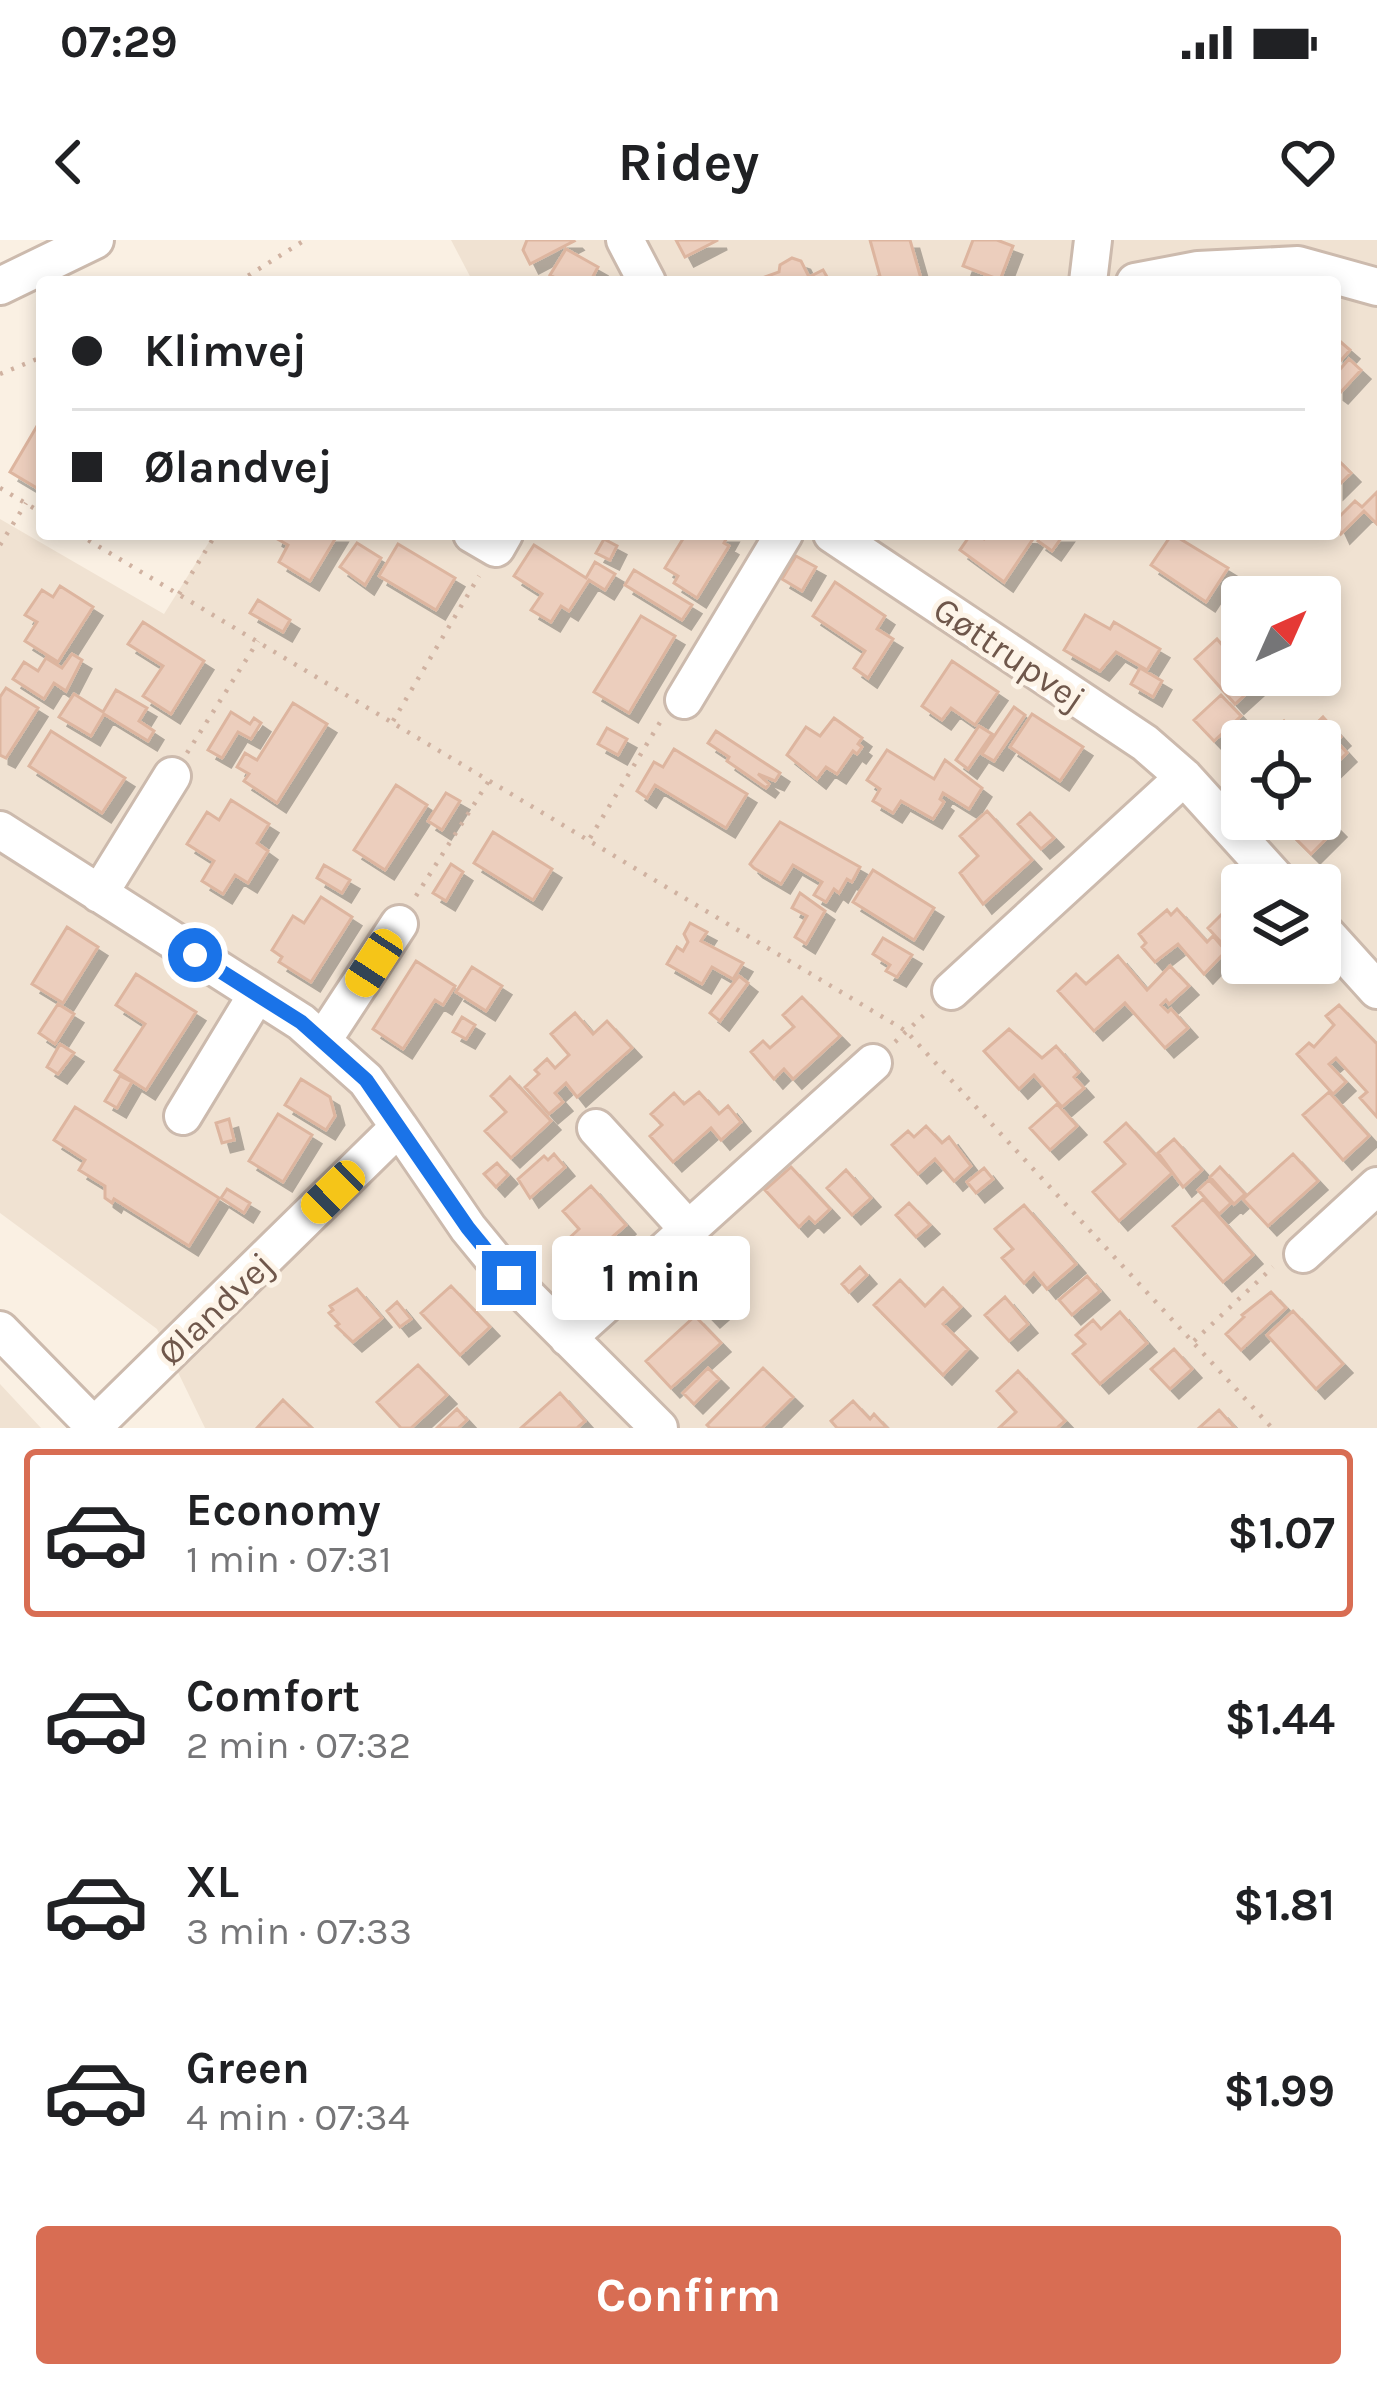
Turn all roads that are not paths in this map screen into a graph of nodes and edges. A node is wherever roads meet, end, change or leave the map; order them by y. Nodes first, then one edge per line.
1 (94, 240) edge
2 (626, 240) edge
3 (1093, 240) edge
4 (644, 276) edge
5 (1089, 276) edge
6 (1166, 276) edge
7 (1338, 276) edge
8 (1341, 277) edge
9 (0, 286) edge
10 (1377, 287) edge
11 (780, 540) edge
12 (841, 540) edge
13 (684, 700) road end
14 (172, 776) road end
15 (1184, 777) junction
16 (0, 830) edge
17 (1263, 864) edge
18 (100, 895) junction
19 (399, 924) road end
20 (1341, 950) edge
21 (1377, 990) edge
22 (951, 992) road end
23 (257, 994) junction
24 (323, 1040) junction
25 (873, 1063) road end
26 (183, 1116) dead end
27 (399, 1127) junction
28 (596, 1128) dead end
29 (1377, 1186) edge
30 (689, 1230) junction
31 (1304, 1254) road end
32 (0, 1330) edge
33 (568, 1338) junction
34 (95, 1427) edge
35 (659, 1428) edge

1 - 9 street
2 - 4 street
3 - 5 street
6 - 7 street
8 - 10 street
11 - 13 street
12 - 15 street, Gøttrupvej
14 - 18 street
15 - 17 street, Gøttrupvej
15 - 22 street
16 - 18 street
18 - 23 street
19 - 24 street
20 - 21 street
23 - 24 street
23 - 26 street
24 - 27 street
25 - 30 street
27 - 33 street
27 - 34 street, Ølandvej
28 - 30 street
29 - 31 street
30 - 33 street
32 - 34 street
33 - 35 street

